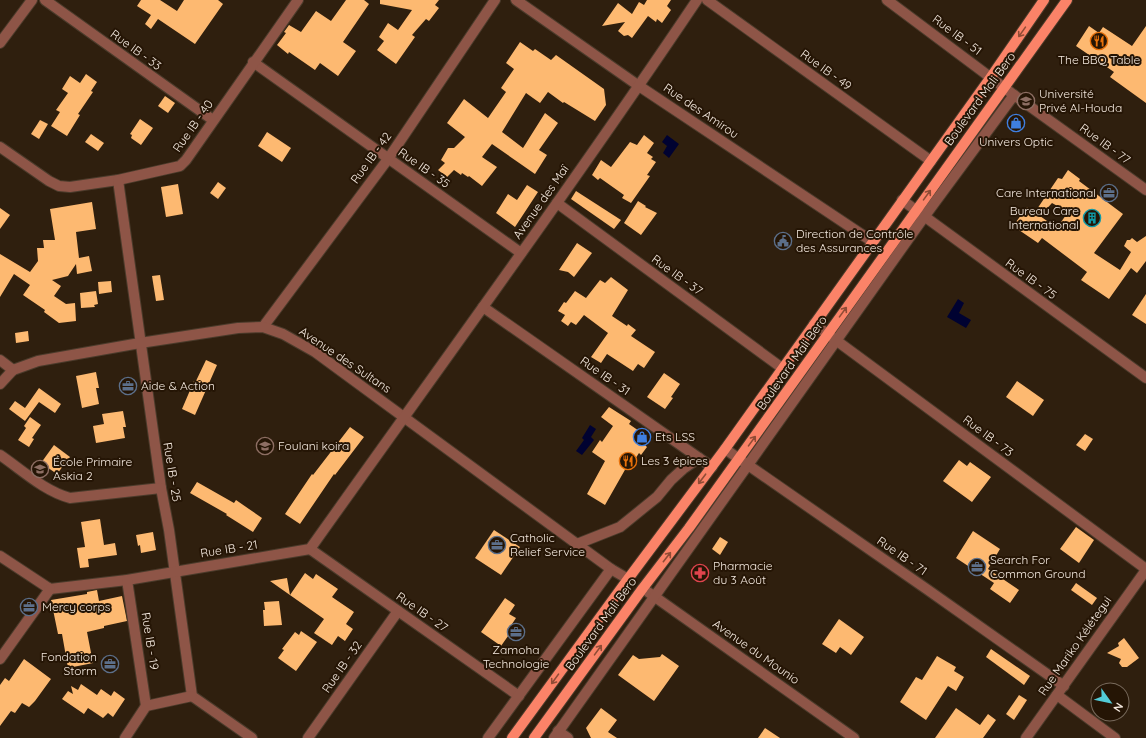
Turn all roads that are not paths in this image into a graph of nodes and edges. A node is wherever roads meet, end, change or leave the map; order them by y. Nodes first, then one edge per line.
1 (32, 0) edge
2 (45, 0) edge
3 (495, 0) edge
4 (516, 0) edge
5 (697, 0) edge
6 (707, 0) edge
7 (887, 0) edge
8 (1044, 0) edge
9 (1067, 0) edge
10 (295, 1) edge
11 (0, 43) edge
12 (253, 62) junction
13 (991, 77) junction
14 (639, 86) junction
15 (1005, 87) junction
16 (1014, 95) junction
17 (213, 120) junction
18 (0, 147) edge
19 (388, 158) junction
20 (931, 161) junction
21 (118, 180) junction
22 (1146, 190) edge
23 (902, 200) junction
24 (557, 203) junction
25 (919, 214) junction
26 (873, 242) junction
27 (521, 253) junction
28 (483, 307) junction
29 (814, 324) junction
30 (263, 327) junction
31 (832, 337) junction
32 (140, 343) junction
33 (0, 360) edge
34 (782, 368) junction
35 (13, 370) junction
36 (1146, 378) edge
37 (0, 384) edge
38 (404, 417) junction
39 (725, 449) junction
40 (0, 455) edge
41 (699, 458) junction
42 (743, 462) junction
43 (712, 466) junction
44 (161, 488) junction
45 (577, 544) junction
46 (310, 549) junction
47 (0, 556) edge
48 (611, 569) junction
49 (1146, 570) edge
50 (175, 571) junction
51 (127, 580) junction
52 (628, 580) junction
53 (643, 588) junction
54 (50, 589) junction
55 (653, 596) junction
56 (398, 611) junction
57 (0, 659) edge
58 (1064, 686) junction
59 (1057, 695) junction
60 (192, 696) junction
61 (519, 696) junction
62 (146, 706) junction
63 (556, 735) edge
64 (125, 738) edge
65 (252, 738) edge
66 (308, 738) edge
67 (488, 738) edge
68 (512, 738) edge
69 (534, 738) edge
70 (568, 738) edge
71 (854, 738) edge
72 (1026, 738) edge
73 (1115, 738) edge

1 - 11 street
2 - 17 street, Rue IB - 33
3 - 19 street, Rue IB - 42
4 - 14 street, Rue des Amirou
5 - 14 street, Avenue des Maï
6 - 20 street, Rue IB - 49
7 - 13 street, Rue IB - 51
8 -> 13 main road, Boulevard Mali Bero
9 - 15 main road, Boulevard Mali Bero
10 - 12 street, Rue IB - 40
12 - 17 street, Rue IB - 40
12 - 19 street, Rue IB - 35
13 - 15 street, Rue IB - 77
13 - 20 main road, Boulevard Mali Bero
14 - 24 street, Avenue des Maï
14 - 26 street, Rue des Amirou
15 - 16 street, Rue IB - 77
25 -> 15 main road, Boulevard Mali Bero
16 - 22 street, Rue IB - 77
16 - 25 street, Boulevard Mali Bero
17 - 21 street, Rue IB - 40
18 - 21 street, Rue IB - 40
19 - 27 street, Rue IB - 35
19 - 30 street, Rue IB - 42
20 - 23 main road, Boulevard Mali Bero
21 - 32 street, Rue IB - 25
23 - 25 street, Rue IB - 75
23 - 26 main road, Boulevard Mali Bero
24 - 27 street, Avenue des Maï
24 - 34 street, Rue IB - 37
25 - 31 main road, Boulevard Mali Bero
25 - 36 street, Rue IB - 75
26 - 29 main road, Boulevard Mali Bero
27 - 28 street, Avenue des Maï
28 - 38 street, Avenue des Maï
28 - 41 street, Rue IB - 31
29 - 31 street, Rue IB - 73
29 - 34 main road, Boulevard Mali Bero
30 - 32 street, Avenue des Sultans
30 - 38 street, Avenue des Sultans
31 - 42 main road, Boulevard Mali Bero
31 - 49 street, Rue IB - 73
32 - 35 street, Avenue des Sultans
32 - 44 street, Rue IB - 25
33 - 35 street
34 - 39 main road, Boulevard Mali Bero
35 - 37 street
38 - 45 street, Avenue des Sultans
38 - 46 street
39 - 42 street, Rue IB - 71
39 - 43 main road, Boulevard Mali Bero
40 - 44 street
41 - 43 street, Rue IB - 31
41 - 45 street
53 -> 42 main road, Boulevard Mali Bero
42 - 55 street, Boulevard Mali Bero
42 - 58 street, Rue IB - 71
43 -> 52 main road, Boulevard Mali Bero
44 - 50 street, Rue IB - 25
45 - 48 street, Avenue des Sultans
46 - 50 street, Rue IB - 21
46 - 56 street, Rue IB - 27
47 - 54 street
48 - 52 street, Avenue des Sultans
48 - 61 street, Boulevard Mali Bero
49 - 58 street, Rue Mariko Kélétegui
50 - 51 street, Rue IB - 21
50 - 60 street, Rue IB - 25
51 - 54 street, Rue IB - 21
51 - 62 street, Rue IB - 19
52 -> 68 main road, Boulevard Mali Bero
53 - 55 street, Avenue du Mounio
69 -> 53 main road, Boulevard Mali Bero
54 - 57 street
55 - 63 street, Boulevard Mali Bero
55 - 71 street, Avenue du Mounio
56 - 61 street, Rue IB - 27
56 - 66 street, Rue IB - 32
58 - 59 street, Rue Mariko Kélétegui
59 - 72 street, Rue Mariko Kélétegui
59 - 73 street
60 - 62 street
60 - 65 street
61 - 67 street, Boulevard Mali Bero
62 - 64 street
63 - 70 street

